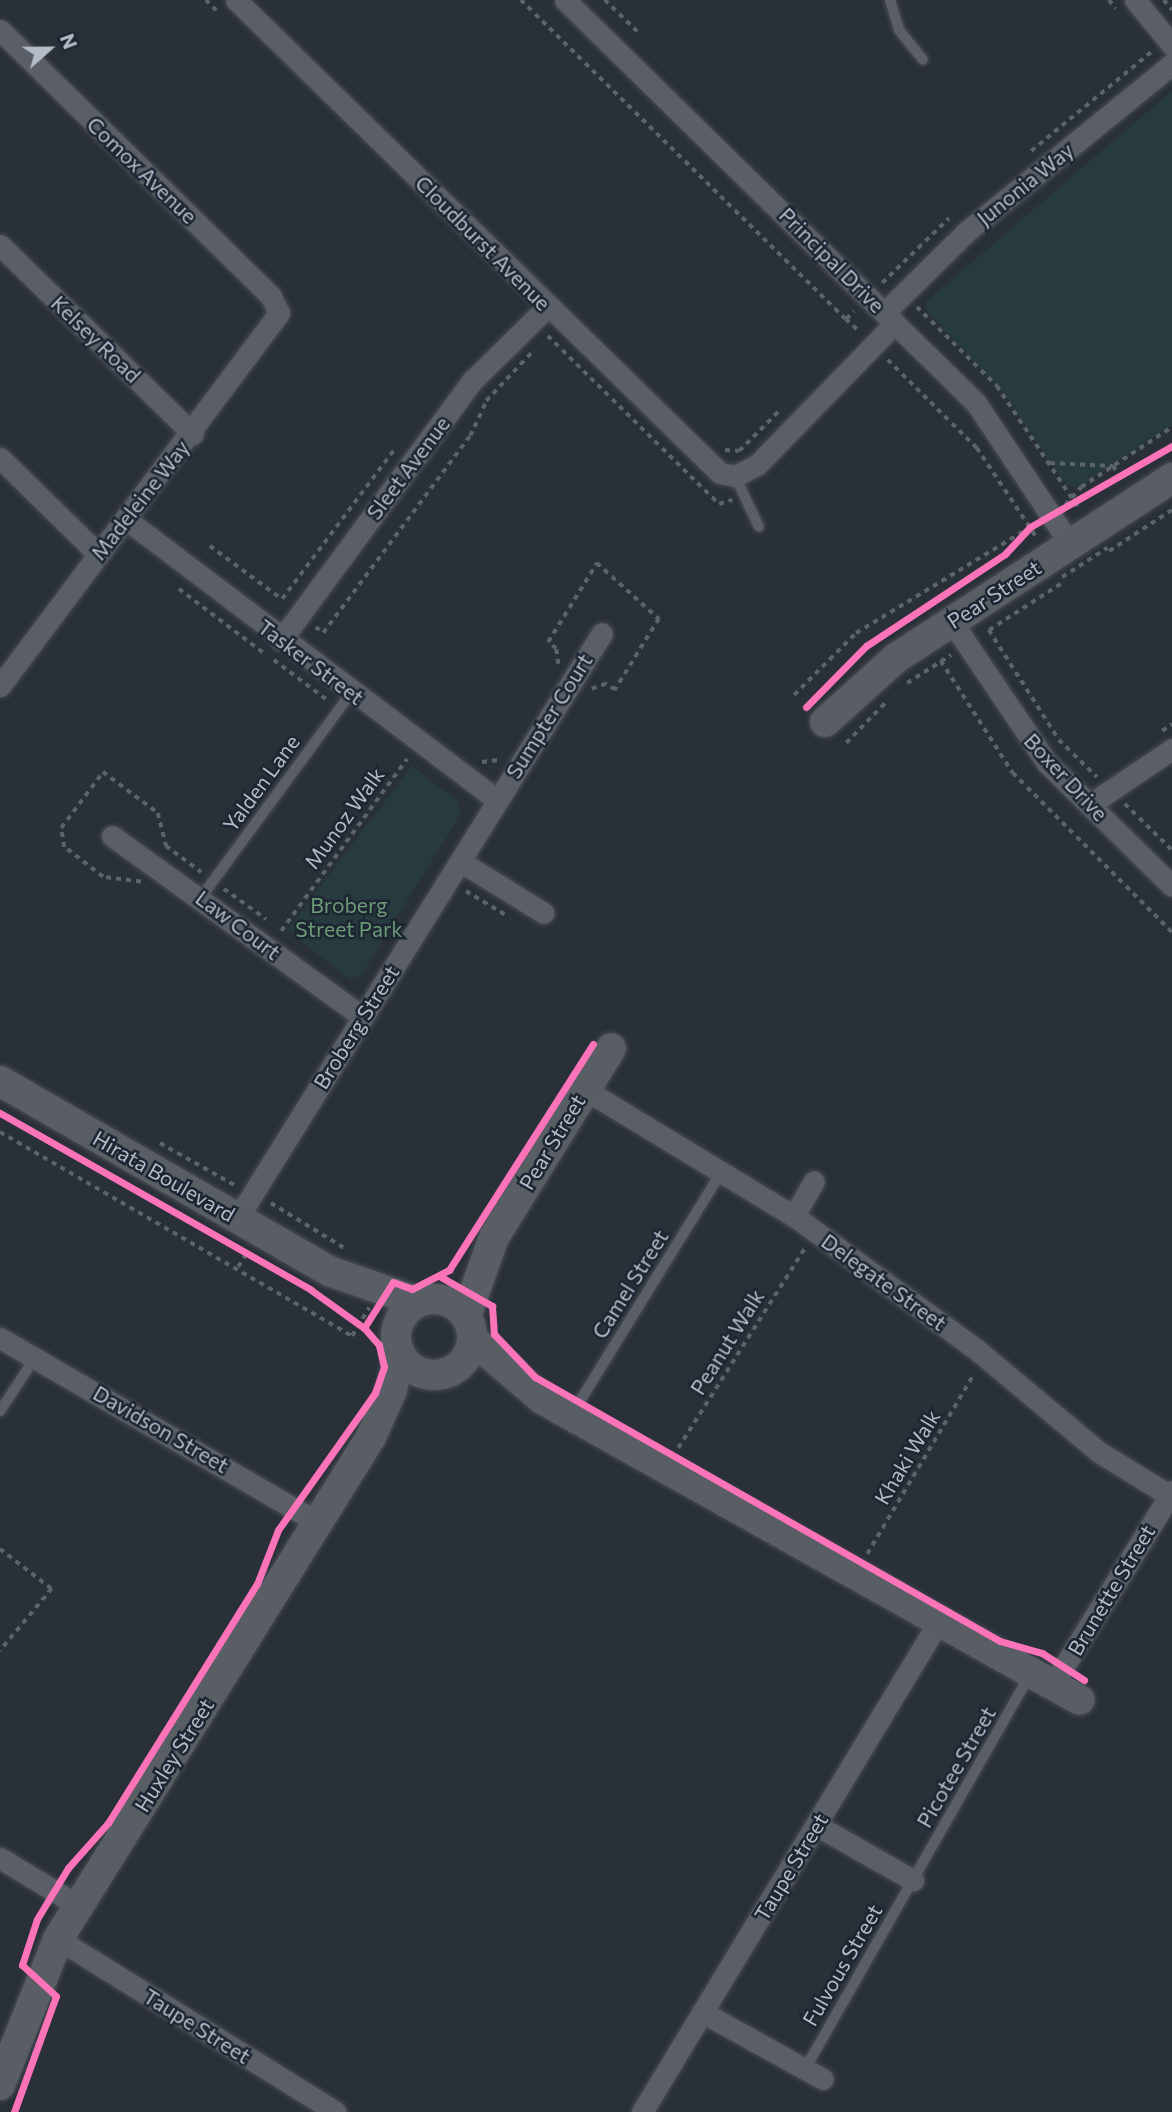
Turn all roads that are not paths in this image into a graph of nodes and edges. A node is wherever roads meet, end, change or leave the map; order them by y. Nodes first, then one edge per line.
1 (236, 0) edge
2 (565, 0) edge
3 (890, 0) edge
4 (1135, 0) edge
5 (0, 30) edge
6 (1172, 45) edge
7 (923, 60) dead end
8 (1172, 64) edge
9 (0, 245) edge
10 (279, 313) joint
11 (890, 318) junction
12 (543, 321) junction
13 (193, 434) junction
14 (0, 458) edge
15 (736, 475) junction
16 (1172, 478) edge
17 (127, 520) junction
18 (759, 527) dead end
19 (1070, 544) junction
20 (98, 554) junction
21 (952, 622) junction
22 (602, 633) dead end
23 (281, 640) junction
24 (4, 671) edge
25 (351, 693) junction
26 (825, 722) dead end
27 (1172, 749) edge
28 (497, 800) junction
29 (1089, 804) junction
30 (112, 836) dead end
31 (461, 862) junction
32 (1172, 886) edge
33 (202, 896) junction
34 (544, 913) dead end
35 (362, 1016) junction
36 (611, 1048) dead end
37 (0, 1081) edge
38 (584, 1089) junction
39 (722, 1172) junction
40 (814, 1181) dead end
41 (794, 1216) junction
42 (236, 1233) junction
43 (494, 1237) junction
44 (430, 1301) junction
45 (375, 1320) junction
46 (469, 1328) junction
47 (0, 1338) edge
48 (35, 1358) junction
49 (442, 1373) junction
50 (542, 1399) junction
51 (0, 1411) edge
52 (571, 1415) junction
53 (371, 1437) junction
54 (1170, 1493) edge
55 (319, 1523) junction
56 (939, 1621) junction
57 (1042, 1678) junction
58 (1080, 1700) dead end
59 (816, 1825) junction
60 (0, 1858) edge
61 (913, 1880) junction
62 (79, 1906) junction
63 (58, 1939) junction
64 (702, 2012) junction
65 (814, 2074) joint
66 (0, 2085) edge
67 (336, 2112) edge
68 (642, 2112) edge

1 - 12 street, Cloudburst Avenue
2 - 11 street, Principal Drive
3 - 7 lane
4 - 6 street
5 - 10 street, Comox Avenue
8 - 11 street, Junonia Way
9 - 13 street, Kelsey Road
10 - 13 street, Madeleine Way
11 - 15 street
11 - 19 street, Principal Drive
12 - 15 street, Cloudburst Avenue
12 - 23 street, Sleet Avenue
13 - 17 street, Madeleine Way
14 - 20 street
15 - 18 lane
16 - 19 street, Pear Street
17 - 20 street, Madeleine Way
17 - 23 street, Tasker Street
19 - 21 street, Pear Street
20 - 24 street, Madeleine Way
21 - 26 street, Pear Street
21 - 29 street, Boxer Drive
22 - 28 street, Sumpter Court
23 - 25 street, Tasker Street
25 - 28 street, Tasker Street
25 - 33 lane, Yalden Lane
27 - 29 street
28 - 31 street, Broberg Street
29 - 32 street, Boxer Drive
30 - 33 street, Law Court
31 - 34 street
31 - 35 street, Broberg Street
33 - 35 street, Law Court
35 - 42 street, Broberg Street
36 - 38 street, Pear Street
37 - 42 street, Hirata Boulevard
38 - 39 street, Delegate Street
38 - 43 street, Pear Street
39 - 41 street, Delegate Street
39 - 52 lane, Camel Street
40 - 41 street
41 - 54 street, Delegate Street
42 - 45 street, Hirata Boulevard
43 - 44 street, Pear Street
43 - 46 street, Pear Street
44 - 45 street, Hirata Boulevard
44 - 45 street, Pear Street
44 - 46 street, Hirata Boulevard
45 - 49 street
45 - 53 street, Huxley Street
46 - 49 street, Pear Street
46 - 50 street
47 - 48 street, Davidson Street
48 - 51 lane
48 - 55 street, Davidson Street
49 - 50 street
49 - 53 street, Huxley Street
50 - 52 street
52 - 56 street
53 - 55 street, Huxley Street
54 - 57 street, Brunette Street
55 - 62 street, Huxley Street
56 - 57 street
56 - 59 street, Taupe Street
57 - 58 street
57 - 61 lane, Picotee Street
59 - 61 street
59 - 64 street, Taupe Street
60 - 62 street
61 - 65 lane, Fulvous Street
62 - 63 street, Huxley Street
63 - 66 street, Huxley Street
63 - 67 street, Taupe Street
64 - 65 street
64 - 68 street, Taupe Street

